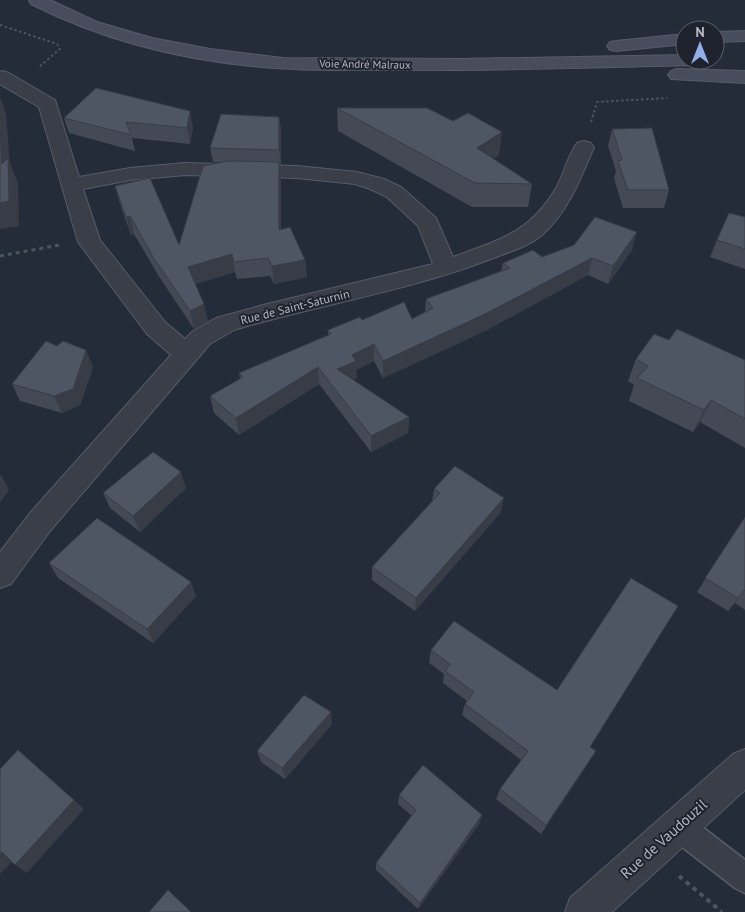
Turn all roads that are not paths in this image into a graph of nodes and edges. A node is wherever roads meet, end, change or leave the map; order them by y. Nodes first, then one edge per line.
1 (37, 0) edge
2 (69, 0) edge
3 (745, 36) edge
4 (725, 37) edge
5 (675, 40) edge
6 (675, 50) edge
7 (725, 50) edge
8 (745, 50) edge
9 (580, 52) junction
10 (725, 60) edge
11 (745, 60) edge
12 (675, 61) edge
13 (476, 66) junction
14 (745, 77) edge
15 (9, 81) road end
16 (584, 147) road end
17 (70, 185) junction
18 (446, 268) junction
19 (186, 354) junction
20 (0, 575) edge
21 (745, 766) edge
22 (678, 826) junction
23 (745, 878) edge
24 (584, 912) edge

1 - 13 main road, Voie André Malraux
2 - 9 main road, Voie André Malraux
3 - 4 main road
5 - 9 main road
6 - 9 main road, Voie André Malraux
7 - 8 main road
10 - 11 main road
12 - 13 main road, Voie André Malraux
13 - 14 main road
15 - 17 street
16 - 18 street, Rue de Saint-Saturnin
17 - 18 street
17 - 19 street
18 - 19 street, Rue de Saint-Saturnin
19 - 20 street, Rue de Saint-Saturnin
21 - 22 street, Rue de Vaudouzil
22 - 23 lane
22 - 24 street, Rue de Vaudouzil

